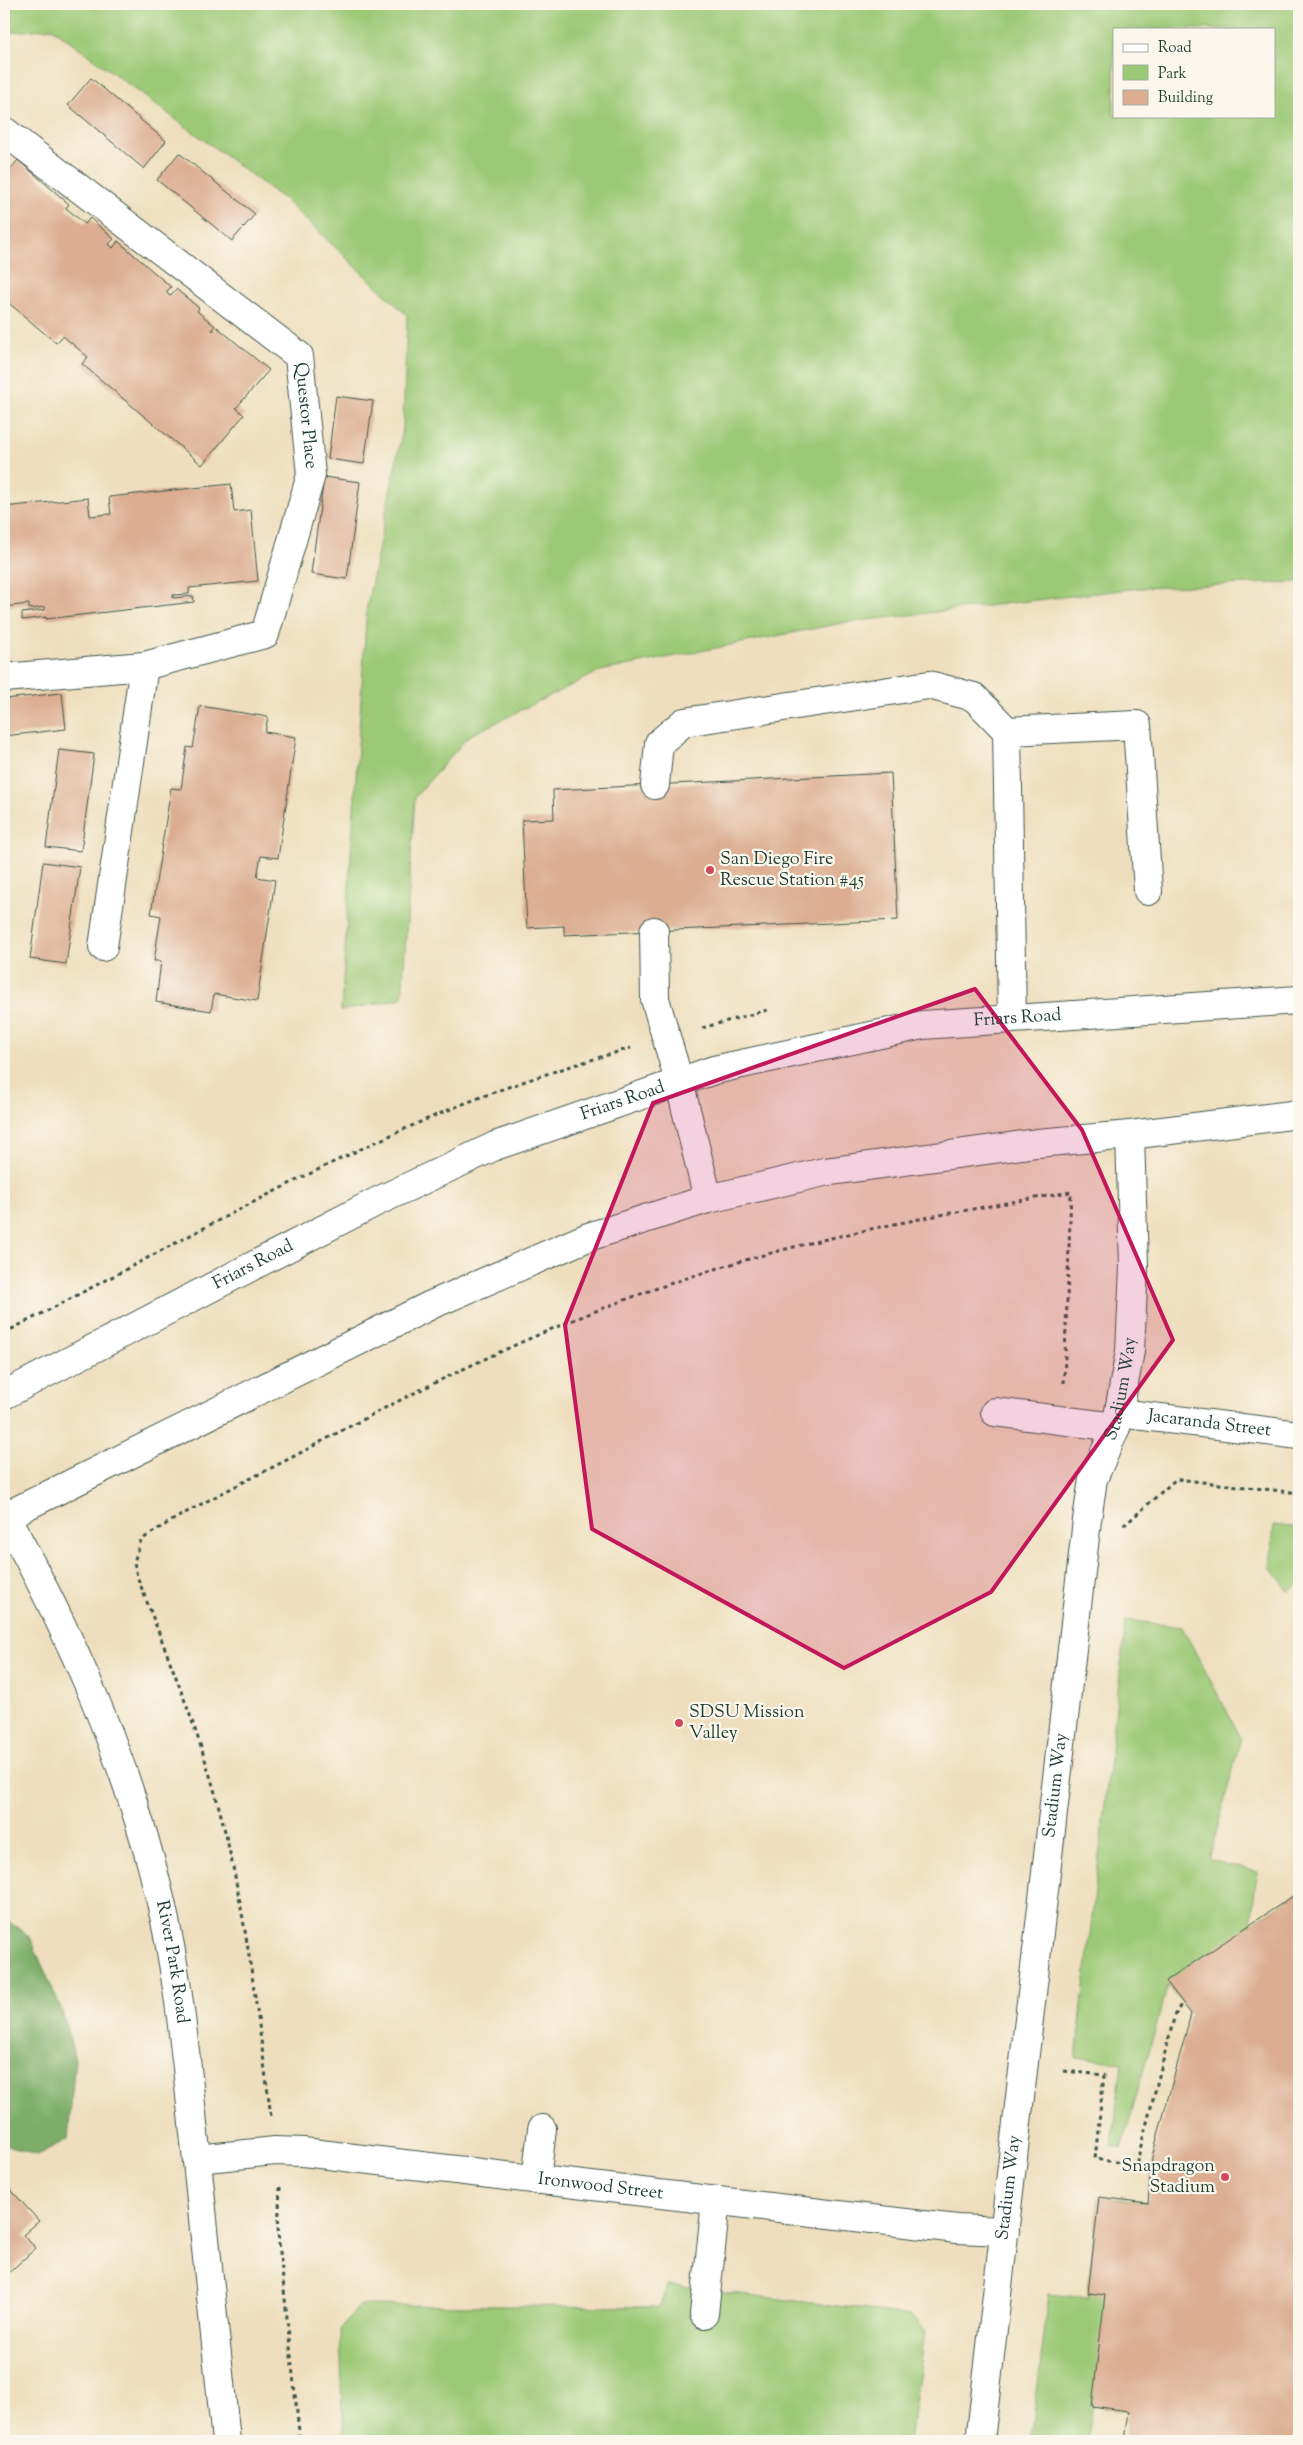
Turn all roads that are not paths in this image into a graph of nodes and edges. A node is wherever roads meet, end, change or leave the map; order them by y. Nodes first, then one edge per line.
1 (4, 131) edge
2 (144, 666) junction
3 (4, 678) edge
4 (1007, 731) junction
5 (655, 785) dead end
6 (1148, 891) dead end
7 (654, 931) dead end
8 (103, 947) dead end
9 (1299, 1000) edge
10 (1012, 1018) junction
11 (679, 1081) junction
12 (1299, 1114) edge
13 (1130, 1135) junction
14 (708, 1199) junction
15 (4, 1395) edge
16 (996, 1412) dead end
17 (1118, 1420) junction
18 (1299, 1435) edge
19 (4, 1516) edge
20 (542, 2129) dead end
21 (197, 2160) junction
22 (536, 2180) junction
23 (716, 2201) junction
24 (1005, 2231) junction
25 (704, 2314) dead end
26 (226, 2441) edge
27 (980, 2441) edge

1 - 2 main road, Questor Place
2 - 3 main road, Questor Place
2 - 8 main road
4 - 5 main road
4 - 6 main road
4 - 10 main road
7 - 11 main road
9 - 10 main road, Friars Road
10 - 11 main road, Friars Road
11 - 14 main road
11 - 15 main road, Friars Road
12 - 13 main road
13 - 14 main road
13 - 17 main road, Stadium Way
14 - 19 main road
16 - 17 main road, Jacaranda Street
17 - 18 main road, Jacaranda Street
17 - 24 main road, Stadium Way
19 - 21 main road, River Park Road
20 - 22 main road
21 - 22 main road, Ironwood Street
21 - 26 main road, River Park Road
22 - 23 main road, Ironwood Street
23 - 24 main road, Ironwood Street
23 - 25 main road
24 - 27 main road, Stadium Way

